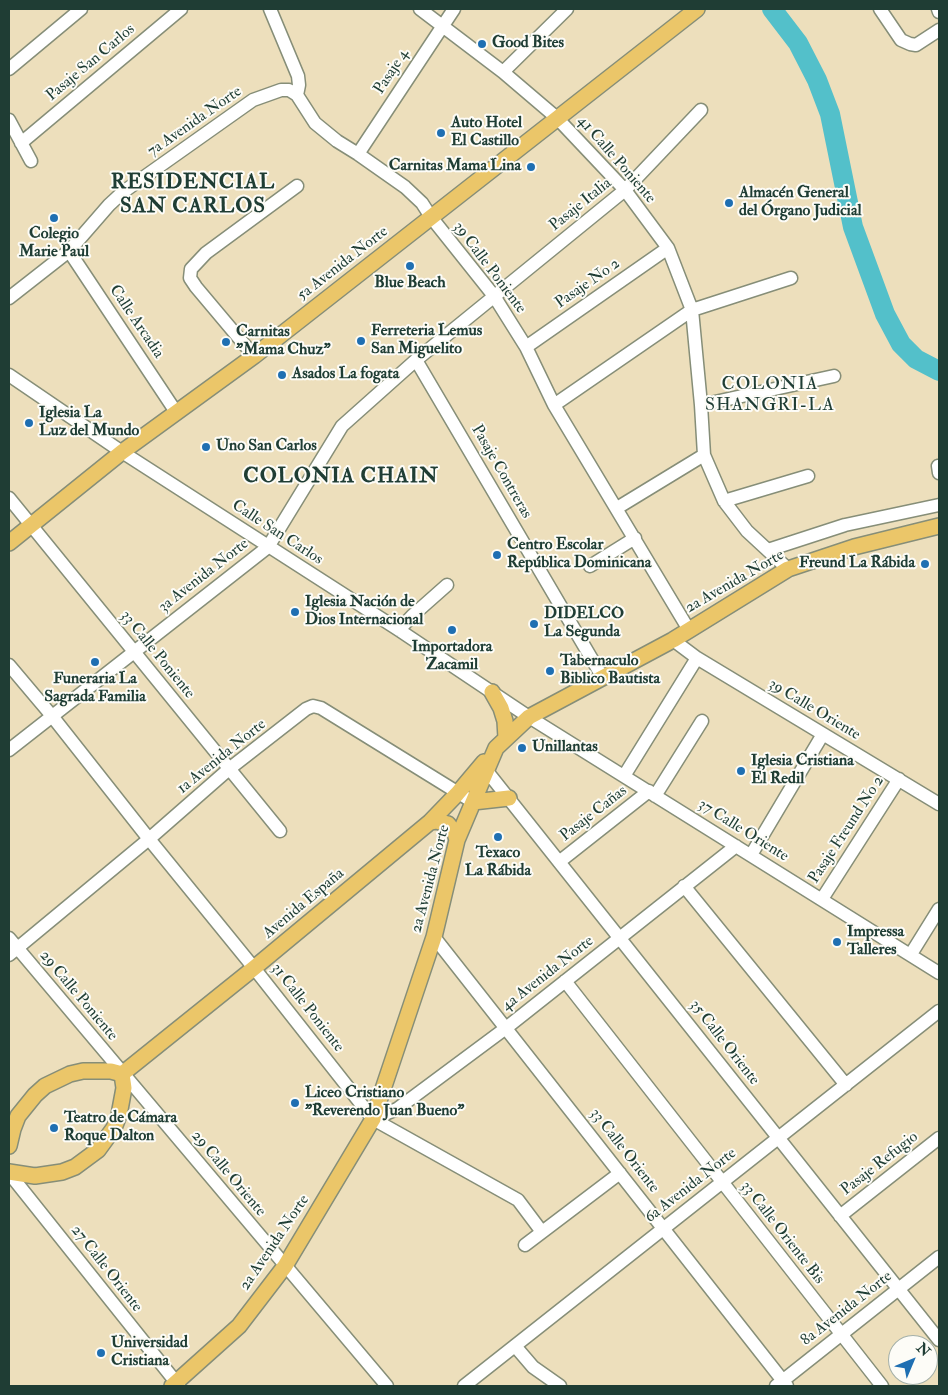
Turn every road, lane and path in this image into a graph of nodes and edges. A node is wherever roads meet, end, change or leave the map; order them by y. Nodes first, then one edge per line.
1 (81, 9) edge
2 (181, 9) edge
3 (270, 9) edge
4 (420, 9) edge
5 (454, 9) edge
6 (567, 9) edge
7 (697, 9) edge
8 (880, 9) edge
9 (442, 26) junction
10 (939, 30) edge
11 (9, 69) edge
12 (503, 72) junction
13 (297, 95) junction
14 (701, 110) dead end
15 (557, 118) junction
16 (9, 120) edge
17 (21, 142) junction
18 (358, 154) junction
19 (31, 161) dead end
20 (297, 186) dead end
21 (625, 190) junction
22 (431, 217) junction
23 (668, 248) junction
24 (70, 251) junction
25 (791, 278) dead end
26 (494, 296) junction
27 (9, 298) edge
28 (692, 310) junction
29 (526, 347) junction
30 (254, 356) junction
31 (416, 360) junction
32 (9, 375) edge
33 (834, 376) dead end
34 (554, 405) junction
35 (702, 405) junction
36 (176, 412) junction
37 (122, 452) junction
38 (704, 455) junction
39 (808, 476) dead end
40 (9, 498) edge
41 (724, 502) junction
42 (939, 505) edge
43 (617, 508) junction
44 (30, 525) junction
45 (939, 526) edge
46 (635, 538) junction
47 (9, 543) edge
48 (268, 547) junction
49 (768, 550) junction
50 (590, 566) dead end
51 (788, 569) junction
52 (448, 585) dead end
53 (399, 630) junction
54 (689, 630) junction
55 (673, 640) junction
56 (134, 651) junction
57 (697, 658) junction
58 (9, 665) edge
59 (603, 678) junction
60 (492, 692) junction
61 (52, 716) junction
62 (529, 717) junction
63 (702, 721) dead end
64 (823, 734) junction
65 (501, 743) junction
66 (9, 750) edge
67 (484, 767) junction
68 (229, 769) junction
69 (624, 776) junction
70 (899, 780) junction
71 (458, 794) junction
72 (652, 794) junction
73 (509, 798) junction
74 (473, 802) junction
75 (939, 804) edge
76 (430, 822) junction
77 (280, 831) dead end
78 (149, 839) junction
79 (457, 840) junction
80 (736, 846) junction
81 (751, 855) junction
82 (559, 862) junction
83 (684, 886) junction
84 (822, 899) junction
85 (939, 909) edge
86 (434, 937) junction
87 (620, 938) junction
88 (12, 947) edge
89 (910, 954) junction
90 (254, 968) junction
91 (939, 973) edge
92 (565, 981) junction
93 (939, 1011) edge
94 (506, 1028) junction
95 (122, 1074) junction
96 (846, 1085) junction
97 (373, 1119) junction
98 (779, 1138) junction
99 (939, 1138) edge
100 (9, 1146) edge
101 (9, 1172) edge
102 (620, 1173) junction
103 (722, 1182) junction
104 (840, 1216) junction
105 (664, 1229) junction
106 (542, 1232) junction
107 (525, 1245) dead end
108 (939, 1257) edge
109 (285, 1266) junction
110 (899, 1289) junction
111 (841, 1334) junction
112 (939, 1340) edge
113 (515, 1346) junction
114 (782, 1384) edge
115 (176, 1385) edge
116 (387, 1386) edge
117 (464, 1386) edge
118 (560, 1386) edge
119 (882, 1386) edge

1 - 11 street
2 - 17 street, Pasaje San Carlos
3 - 13 street, 39 Calle Poniente
4 - 9 street, 41 Calle Poniente
5 - 9 street, Pasaje 4
6 - 12 street
7 - 15 main road, 5a Avenida Norte
8 - 10 street
9 - 12 street, 41 Calle Poniente
9 - 18 street, Pasaje 4
12 - 15 street, 41 Calle Poniente
13 - 18 street, 39 Calle Poniente
13 - 24 street, 7a Avenida Norte
14 - 21 street, Pasaje Italia
15 - 21 street, 41 Calle Poniente
15 - 22 main road, 5a Avenida Norte
16 - 17 street
17 - 19 street
18 - 22 street, 39 Calle Poniente
20 - 30 street
21 - 23 street, 41 Calle Poniente
21 - 26 street, Pasaje Italia
22 - 26 street, 39 Calle Poniente
22 - 30 main road, 5a Avenida Norte
23 - 28 street, 41 Calle Poniente
23 - 29 street, Pasaje No 2
24 - 27 street, 7a Avenida Norte
24 - 36 street, Calle Arcadia
25 - 28 street
26 - 29 street, 39 Calle Poniente
26 - 31 street, 3a Avenida Norte
28 - 34 street
28 - 35 street, 41 Calle Poniente
29 - 34 street, 39 Calle Poniente
30 - 36 main road, 5a Avenida Norte
31 - 48 street, 3a Avenida Norte
31 - 59 street, Pasaje Contreras
32 - 37 street, Calle San Carlos
33 - 35 street
34 - 43 street, 39 Calle Poniente
35 - 38 street, 41 Calle Poniente
36 - 37 main road, 5a Avenida Norte
37 - 44 main road, 5a Avenida Norte
37 - 48 street, Calle San Carlos
38 - 41 street, 41 Calle Poniente
38 - 43 street
39 - 41 street
40 - 44 street, 33 Calle Poniente
41 - 49 street, 41 Calle Poniente
42 - 49 street
43 - 46 street, 39 Calle Poniente
44 - 47 main road, 5a Avenida Norte
44 - 56 street, 33 Calle Poniente
45 - 51 main road, 2a Avenida Norte
46 - 50 street
46 - 54 street, 39 Calle Poniente
48 - 53 street, Calle San Carlos
48 - 56 street, 3a Avenida Norte
49 - 51 street, 41 Calle Poniente
51 - 54 main road, 2a Avenida Norte
52 - 53 street
53 - 60 street, Calle San Carlos
54 - 55 main road, 2a Avenida Norte
55 - 57 street, 39 Calle Oriente
55 - 59 main road, 2a Avenida Norte
56 - 61 street, 3a Avenida Norte
56 - 68 street, 33 Calle Poniente
57 - 64 street, 39 Calle Oriente
57 - 69 street
58 - 61 street, 31 Calle Poniente
59 - 62 main road, 2a Avenida Norte
60 - 62 street, Calle San Carlos
60 - 65 main road
61 - 66 street, 3a Avenida Norte
61 - 78 street, 31 Calle Poniente
62 - 65 main road, 2a Avenida Norte
62 - 69 street, 37 Calle Oriente
63 - 72 street
64 - 70 street, 39 Calle Oriente
64 - 81 street
65 - 67 main road, Avenida España
67 - 71 main road, Avenida España
67 - 73 street, 35 Calle Oriente
67 - 74 main road, 2a Avenida Norte
68 - 71 street, 1a Avenida Norte
68 - 77 street, 33 Calle Poniente
68 - 78 street, 1a Avenida Norte
69 - 72 street, 37 Calle Oriente
70 - 75 street, 39 Calle Oriente
70 - 84 street, Pasaje Freund No 2
71 - 74 street, 1a Avenida Norte
71 - 76 main road, Avenida España
72 - 80 street, 37 Calle Oriente
72 - 82 street, Pasaje Cañas
73 - 74 main road
73 - 82 street, 35 Calle Oriente
74 - 79 main road, 2a Avenida Norte
76 - 79 main road
76 - 90 main road, Avenida España
78 - 88 street, 1a Avenida Norte
78 - 90 street, 31 Calle Poniente
79 - 86 main road, 2a Avenida Norte
80 - 81 street, 37 Calle Oriente
80 - 83 street, 4a Avenida Norte
81 - 84 street, 37 Calle Oriente
82 - 87 street, 35 Calle Oriente
83 - 87 street, 4a Avenida Norte
83 - 96 street
84 - 89 street, 37 Calle Oriente
85 - 89 street
86 - 94 street, 33 Calle Oriente
86 - 97 main road, 2a Avenida Norte
87 - 92 street, 4a Avenida Norte
87 - 98 street, 35 Calle Oriente
88 - 95 street, 29 Calle Poniente
89 - 91 street, 37 Calle Oriente
90 - 95 main road, Avenida España
90 - 97 street, 31 Calle Poniente
92 - 94 street, 4a Avenida Norte
92 - 103 street, 33 Calle Oriente Bis
93 - 96 street, 6a Avenida Norte
94 - 97 street, 4a Avenida Norte
94 - 102 street, 33 Calle Oriente
95 - 100 main road
95 - 101 main road
95 - 109 street, 29 Calle Oriente
96 - 98 street, 6a Avenida Norte
97 - 106 street, 31 Calle Poniente
97 - 109 main road, 2a Avenida Norte
98 - 103 street, 6a Avenida Norte
98 - 104 street, 35 Calle Oriente
99 - 104 street, Pasaje Refugio
101 - 115 street, 27 Calle Oriente
102 - 105 street, 33 Calle Oriente
102 - 106 street
103 - 105 street, 6a Avenida Norte
103 - 111 street, 33 Calle Oriente Bis
104 - 110 street, 35 Calle Oriente
105 - 113 street, 6a Avenida Norte
105 - 114 street, 33 Calle Oriente
106 - 107 street
108 - 110 street, 8a Avenida Norte
109 - 115 main road, 2a Avenida Norte
109 - 116 street, 29 Calle Oriente
110 - 111 street, 8a Avenida Norte
110 - 112 street, 35 Calle Oriente
111 - 114 street, 8a Avenida Norte
111 - 119 street, 33 Calle Oriente Bis
113 - 117 street, 6a Avenida Norte
113 - 118 street

